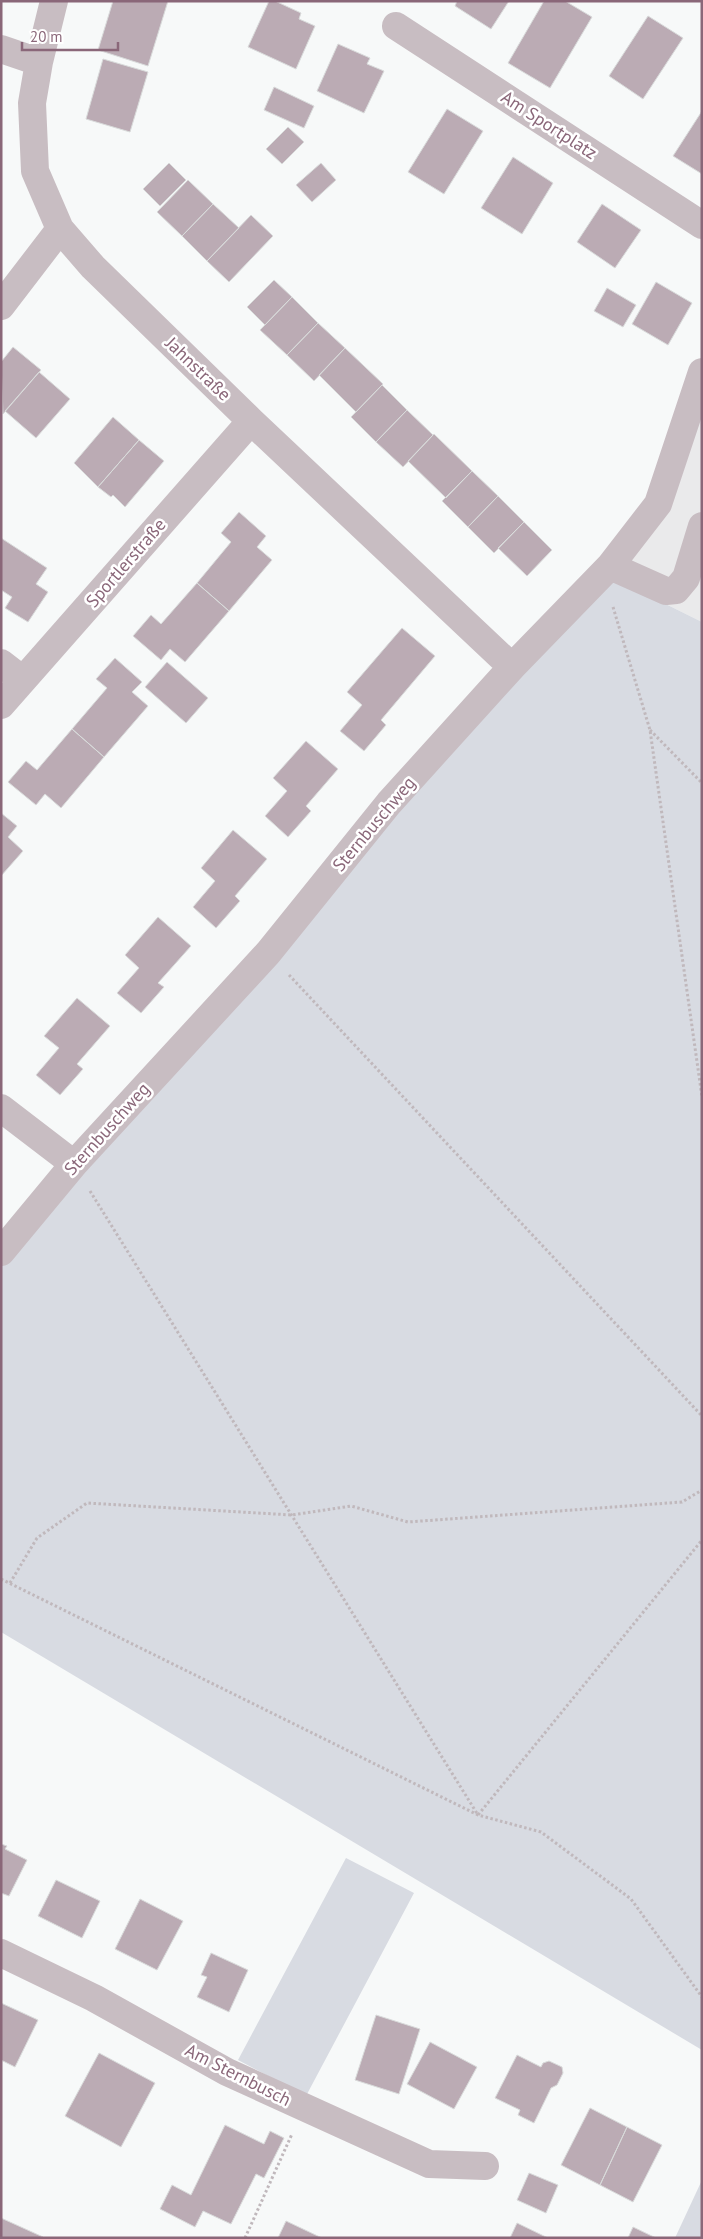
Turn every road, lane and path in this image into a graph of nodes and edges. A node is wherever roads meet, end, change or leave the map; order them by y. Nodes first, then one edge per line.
1 (54, 1) edge
2 (396, 26) dead end
3 (1, 49) edge
4 (39, 62) junction
5 (702, 225) edge
6 (60, 229) junction
7 (1, 306) edge
8 (702, 372) edge
9 (251, 421) junction
10 (702, 526) edge
11 (607, 569) junction
12 (1, 663) edge
13 (512, 667) junction
14 (23, 680) junction
15 (1, 705) edge
16 (650, 730) junction
17 (702, 783) edge
18 (268, 953) junction
19 (702, 1097) edge
20 (1, 1108) edge
21 (74, 1164) junction
22 (1, 1252) edge
23 (702, 1416) edge
24 (702, 1490) edge
25 (292, 1515) junction
26 (702, 1540) edge
27 (1, 1578) edge
28 (10, 1583) junction
29 (478, 1815) junction
30 (1, 1953) edge
31 (702, 1997) edge
32 (304, 2108) junction
33 (485, 2166) dead end
34 (245, 2238) edge

1 - 4 street, Jahnstraße
2 - 5 street, Am Sportplatz
3 - 4 street
4 - 6 street, Jahnstraße
6 - 7 street
6 - 9 street, Jahnstraße
8 - 11 street, Sternbuschweg
9 - 13 street, Jahnstraße
9 - 14 street, Sportlerstraße
10 - 11 street
11 - 13 street, Sternbuschweg
11 - 16 path
12 - 14 street
13 - 18 street, Sternbuschweg
14 - 15 street, Sportlerstraße
16 - 17 path
16 - 19 path
18 - 21 street, Sternbuschweg
18 - 23 path
20 - 21 street
21 - 22 street, Sternbuschweg
21 - 25 path
24 - 25 path
25 - 28 path
25 - 29 path
26 - 29 path
27 - 28 path
28 - 29 path
29 - 31 path
30 - 32 street, Am Sternbusch
32 - 33 street, Am Sternbusch
32 - 34 path

